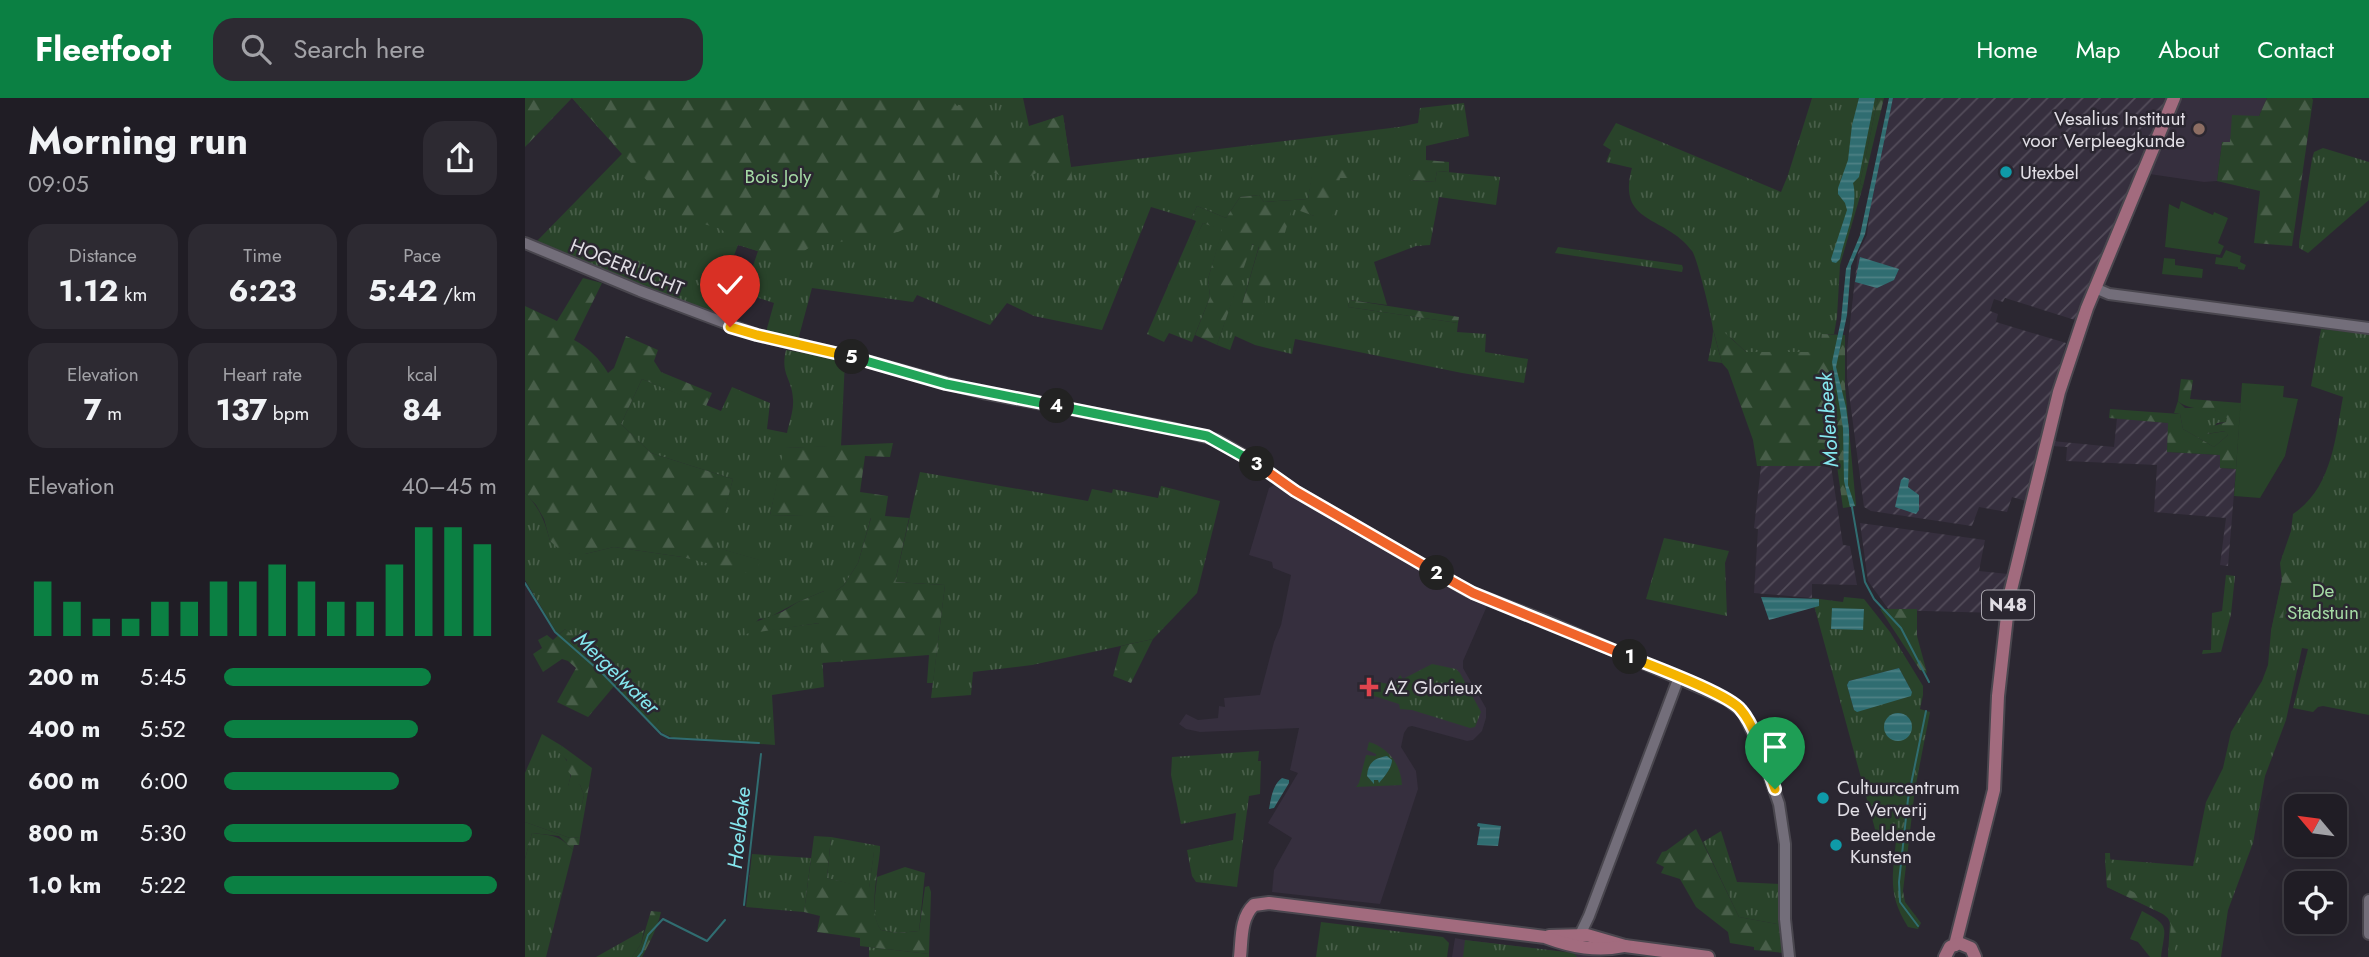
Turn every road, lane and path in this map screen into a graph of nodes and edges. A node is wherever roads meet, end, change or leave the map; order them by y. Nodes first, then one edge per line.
1 (2174, 98) edge
2 (525, 243) edge
3 (2095, 288) junction
4 (2369, 328) edge
5 (1679, 677) junction
6 (2369, 900) edge
7 (2369, 934) edge
8 (1586, 942) junction
9 (1955, 944) junction
10 (1240, 957) edge
11 (1708, 957) edge
12 (1789, 957) edge
13 (1945, 957) edge
14 (1975, 957) edge

1 - 3 main road, N48
2 - 5 street, HOGERLUCHT
3 - 4 street
3 - 9 main road, N48
5 - 8 street
5 - 12 street
6 - 7 street
8 - 10 main road
8 - 11 main road
9 - 13 main road
9 - 14 main road

